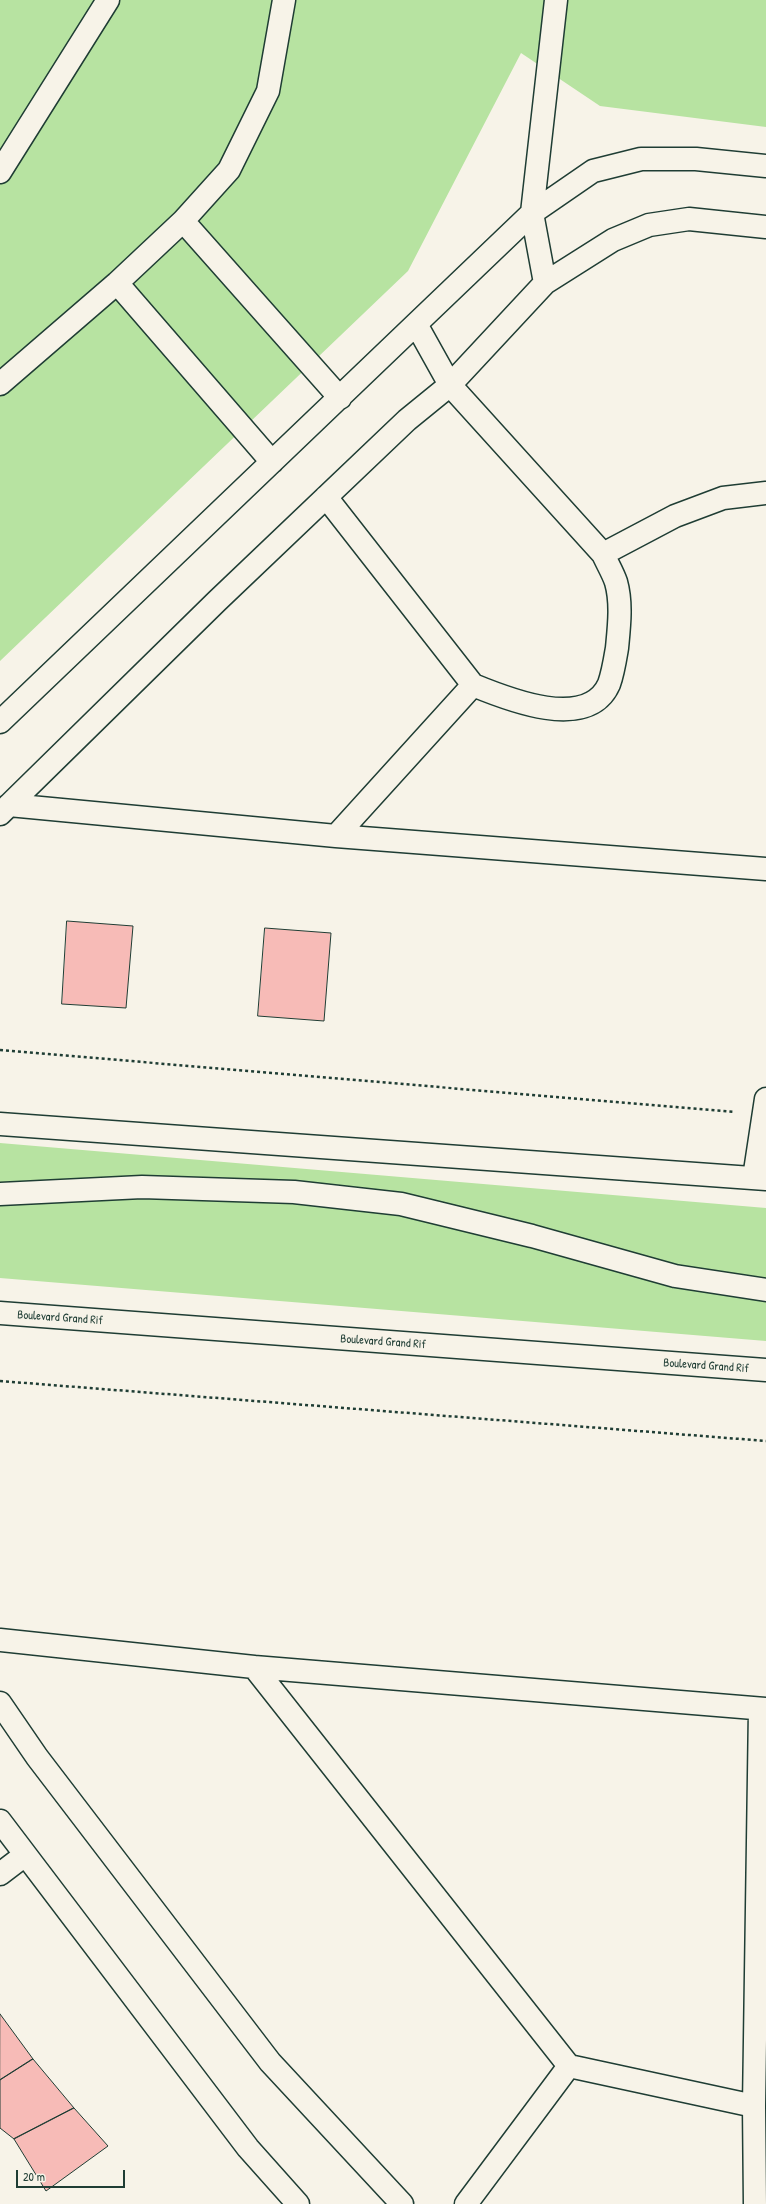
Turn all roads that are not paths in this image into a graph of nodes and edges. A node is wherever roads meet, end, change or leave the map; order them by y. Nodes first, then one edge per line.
1 (108, 0) edge
2 (284, 0) edge
3 (556, 0) edge
4 (766, 166) edge
5 (0, 172) edge
6 (532, 213) junction
7 (183, 221) junction
8 (766, 227) edge
9 (117, 283) junction
10 (545, 283) junction
11 (416, 324) junction
12 (0, 384) edge
13 (450, 385) junction
14 (340, 398) junction
15 (272, 462) junction
16 (766, 493) edge
17 (326, 497) junction
18 (603, 554) junction
19 (473, 685) junction
20 (0, 722) edge
21 (4, 809) edge
22 (336, 836) junction
23 (766, 869) edge
24 (765, 1106) edge
25 (0, 1124) edge
26 (760, 1178) edge
27 (0, 1194) edge
28 (766, 1290) edge
29 (0, 1313) edge
30 (766, 1370) edge
31 (0, 1640) edge
32 (254, 1667) junction
33 (0, 1703) edge
34 (763, 1709) edge
35 (0, 1821) edge
36 (25, 1855) junction
37 (0, 1874) edge
38 (569, 2066) junction
39 (754, 2106) junction
40 (298, 2204) edge
41 (402, 2204) edge
42 (466, 2204) edge
43 (756, 2204) edge

1 - 5 street
2 - 7 street
3 - 6 street
4 - 6 street
6 - 10 street
6 - 11 street
7 - 9 street
7 - 14 street
8 - 10 street
9 - 12 street
9 - 15 street
10 - 13 street
11 - 13 street
11 - 14 street
13 - 17 street
13 - 18 street
14 - 15 street
15 - 20 street
16 - 18 street
17 - 19 street
17 - 21 street
18 - 19 street
19 - 22 street
21 - 22 street
22 - 23 street
24 - 26 street
25 - 26 street
27 - 28 street
29 - 30 street, Boulevard Grand Rif
31 - 32 street
32 - 34 street
32 - 38 street
33 - 41 street
34 - 39 street
35 - 36 street
36 - 37 street
36 - 40 street
38 - 39 street
38 - 42 street
39 - 43 street

